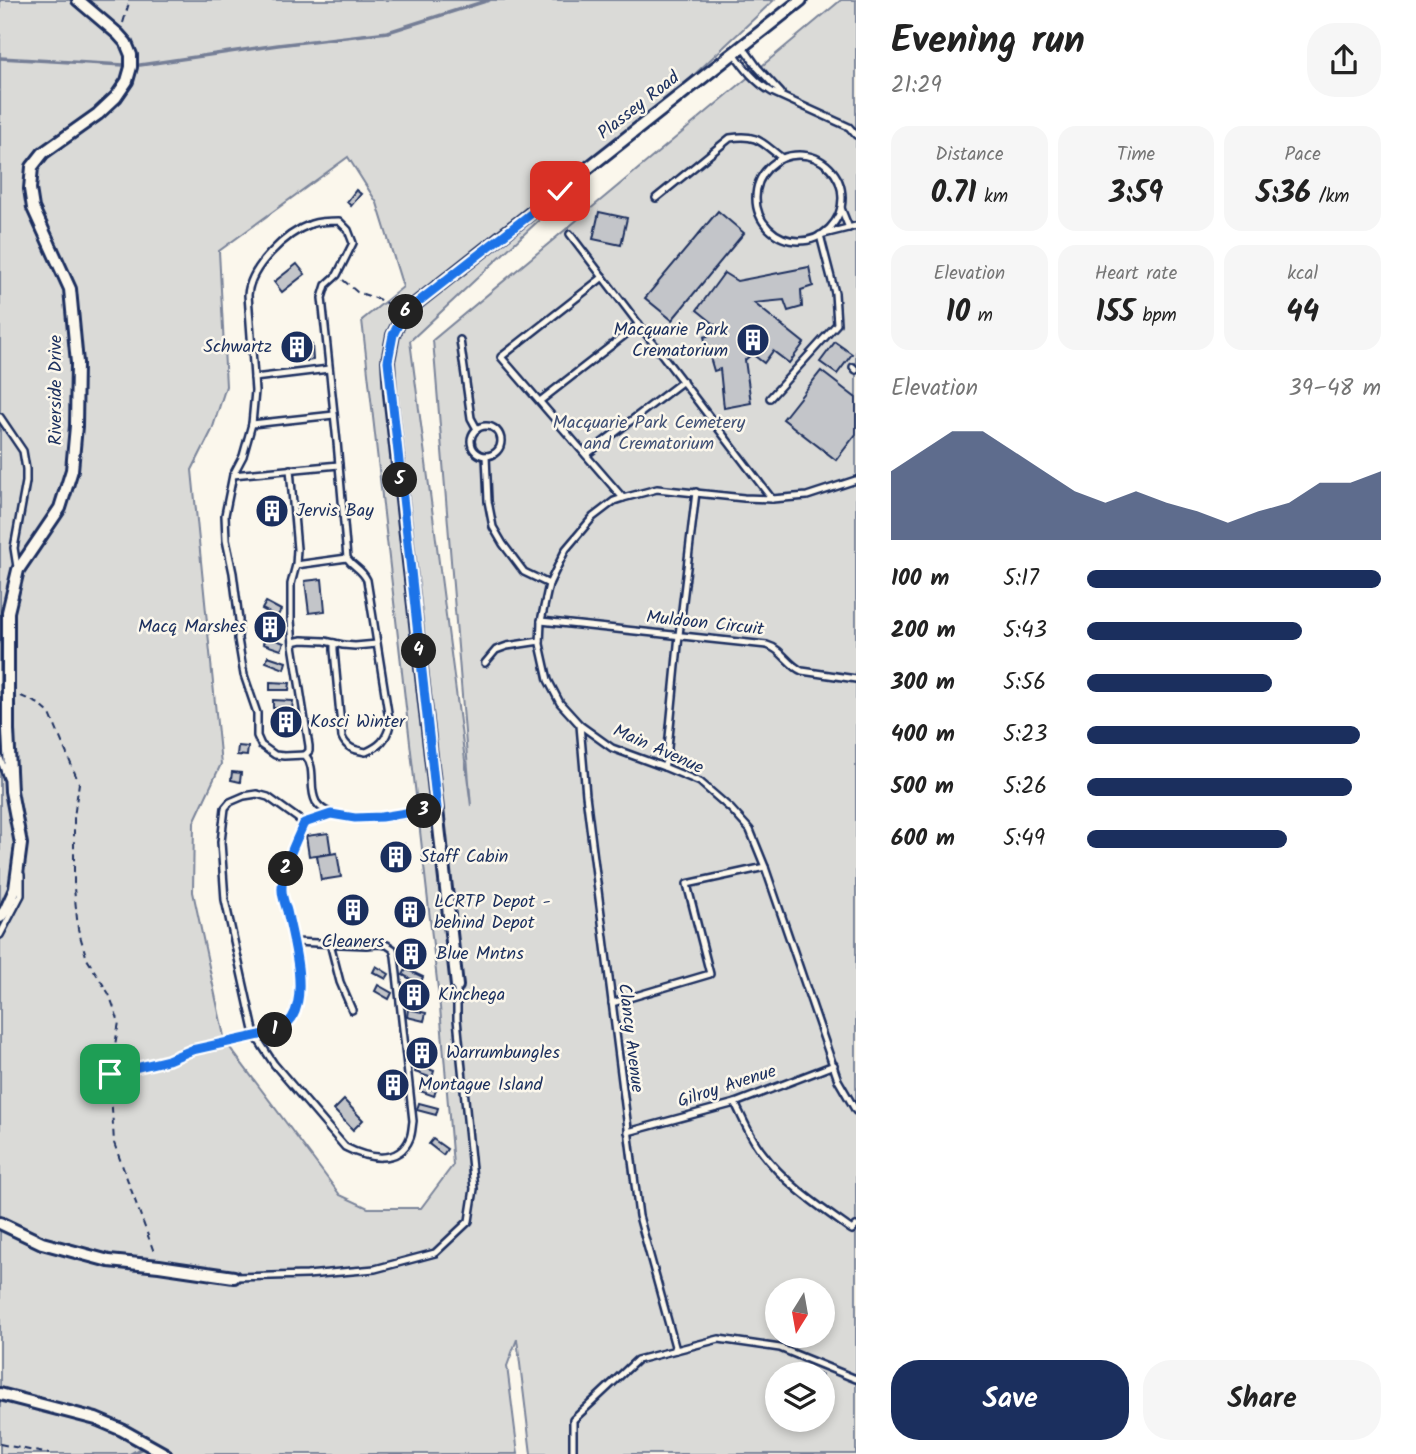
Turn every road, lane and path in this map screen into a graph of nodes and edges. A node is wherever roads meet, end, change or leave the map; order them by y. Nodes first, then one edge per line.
1 (78, 0) edge
2 (128, 0) edge
3 (801, 0) edge
4 (118, 34) junction
5 (739, 50) junction
6 (783, 96) junction
7 (856, 135) edge
8 (782, 158) junction
9 (656, 198) dead end
10 (841, 208) junction
11 (852, 227) edge
12 (570, 234) dead end
13 (820, 235) junction
14 (337, 275) junction
15 (603, 277) junction
16 (391, 306) dead end
17 (639, 324) junction
18 (460, 340) dead end
19 (329, 369) junction
20 (254, 378) junction
21 (683, 381) junction
22 (770, 398) dead end
23 (540, 401) junction
24 (334, 415) junction
25 (0, 416) edge
26 (252, 424) junction
27 (477, 429) junction
28 (586, 454) junction
29 (486, 456) junction
30 (339, 465) junction
31 (290, 469) junction
32 (233, 475) junction
33 (856, 480) edge
34 (696, 492) junction
35 (623, 498) junction
36 (772, 499) junction
37 (346, 558) junction
38 (296, 565) junction
39 (18, 570) junction
40 (549, 584) junction
41 (12, 596) junction
42 (0, 612) edge
43 (541, 621) junction
44 (679, 635) junction
45 (540, 641) junction
46 (293, 642) junction
47 (334, 643) junction
48 (377, 645) junction
49 (485, 663) dead end
50 (856, 678) edge
51 (7, 690) junction
52 (580, 725) junction
53 (305, 755) junction
54 (0, 758) edge
55 (664, 767) junction
56 (11, 791) junction
57 (437, 808) junction
58 (331, 814) junction
59 (304, 823) junction
60 (21, 844) junction
61 (765, 867) junction
62 (0, 917) edge
63 (0, 935) edge
64 (293, 942) junction
65 (330, 943) junction
66 (457, 986) joint
67 (612, 1003) junction
68 (352, 1010) dead end
69 (255, 1035) junction
70 (834, 1065) junction
71 (110, 1074) junction
72 (735, 1103) junction
73 (856, 1111) edge
74 (628, 1132) junction
75 (0, 1223) edge
76 (854, 1228) edge
77 (159, 1266) junction
78 (233, 1277) joint
79 (676, 1350) junction
80 (856, 1379) edge
81 (0, 1394) edge
82 (0, 1444) edge
83 (161, 1452) edge
84 (50, 1454) edge
85 (573, 1454) edge

1 - 4 street, Riverside Drive
2 - 4 path
3 - 5 street, Plassey Road
4 - 39 street, Riverside Drive
5 - 6 lane
5 - 6 lane
5 - 57 street, Plassey Road
6 - 7 lane
8 - 9 lane
8 - 10 lane
8 - 13 lane
10 - 11 lane
10 - 13 lane
11 - 13 lane
12 - 15 lane
13 - 22 lane
14 - 16 path
14 - 19 lane
14 - 20 lane
15 - 17 lane
15 - 23 lane
17 - 21 lane
17 - 23 lane
18 - 27 lane
19 - 20 lane
19 - 24 lane
20 - 26 lane
21 - 28 lane
21 - 36 lane
23 - 28 lane
24 - 26 lane
24 - 30 lane
25 - 39 lane
26 - 32 lane
27 - 29 lane
27 - 29 lane
28 - 35 lane
29 - 40 lane
30 - 31 lane
30 - 37 lane
31 - 32 lane
31 - 38 lane
32 - 53 lane
33 - 36 lane, Main Avenue
34 - 35 lane, Main Avenue
34 - 36 lane, Main Avenue
34 - 44 lane
35 - 40 lane, Main Avenue
37 - 38 lane
37 - 48 lane
38 - 46 lane
39 - 41 street, Riverside Drive
40 - 43 lane, Main Avenue
41 - 42 lane
41 - 51 street, Riverside Drive
43 - 44 lane, Muldoon Circuit
43 - 45 lane, Main Avenue
44 - 50 lane, Muldoon Circuit
44 - 55 lane
45 - 49 lane
45 - 52 lane, Main Avenue
46 - 47 lane
46 - 53 lane
47 - 48 lane
47 - 48 lane
51 - 56 street, Riverside Drive
51 - 71 path
52 - 55 lane, Main Avenue
52 - 67 lane, Clancy Avenue
53 - 58 lane
54 - 56 lane
55 - 61 lane, Main Avenue
56 - 60 street, Riverside Drive
57 - 58 lane
57 - 66 street, Plassey Road
58 - 59 lane
59 - 64 lane
59 - 69 lane
60 - 62 street, Riverside Drive
60 - 63 lane
61 - 67 lane
61 - 70 lane, Main Avenue
64 - 65 lane
64 - 69 lane
65 - 68 lane
65 - 69 lane
66 - 78 lane, Plassey Road
67 - 74 lane, Clancy Avenue
69 - 71 path
70 - 72 lane, Gilroy Avenue
70 - 73 lane, Main Avenue
71 - 77 path
72 - 74 lane, Gilroy Avenue
72 - 76 lane
74 - 79 lane, Clancy Avenue
75 - 77 street
77 - 78 street
79 - 80 lane
79 - 85 lane
81 - 83 street
82 - 84 path

